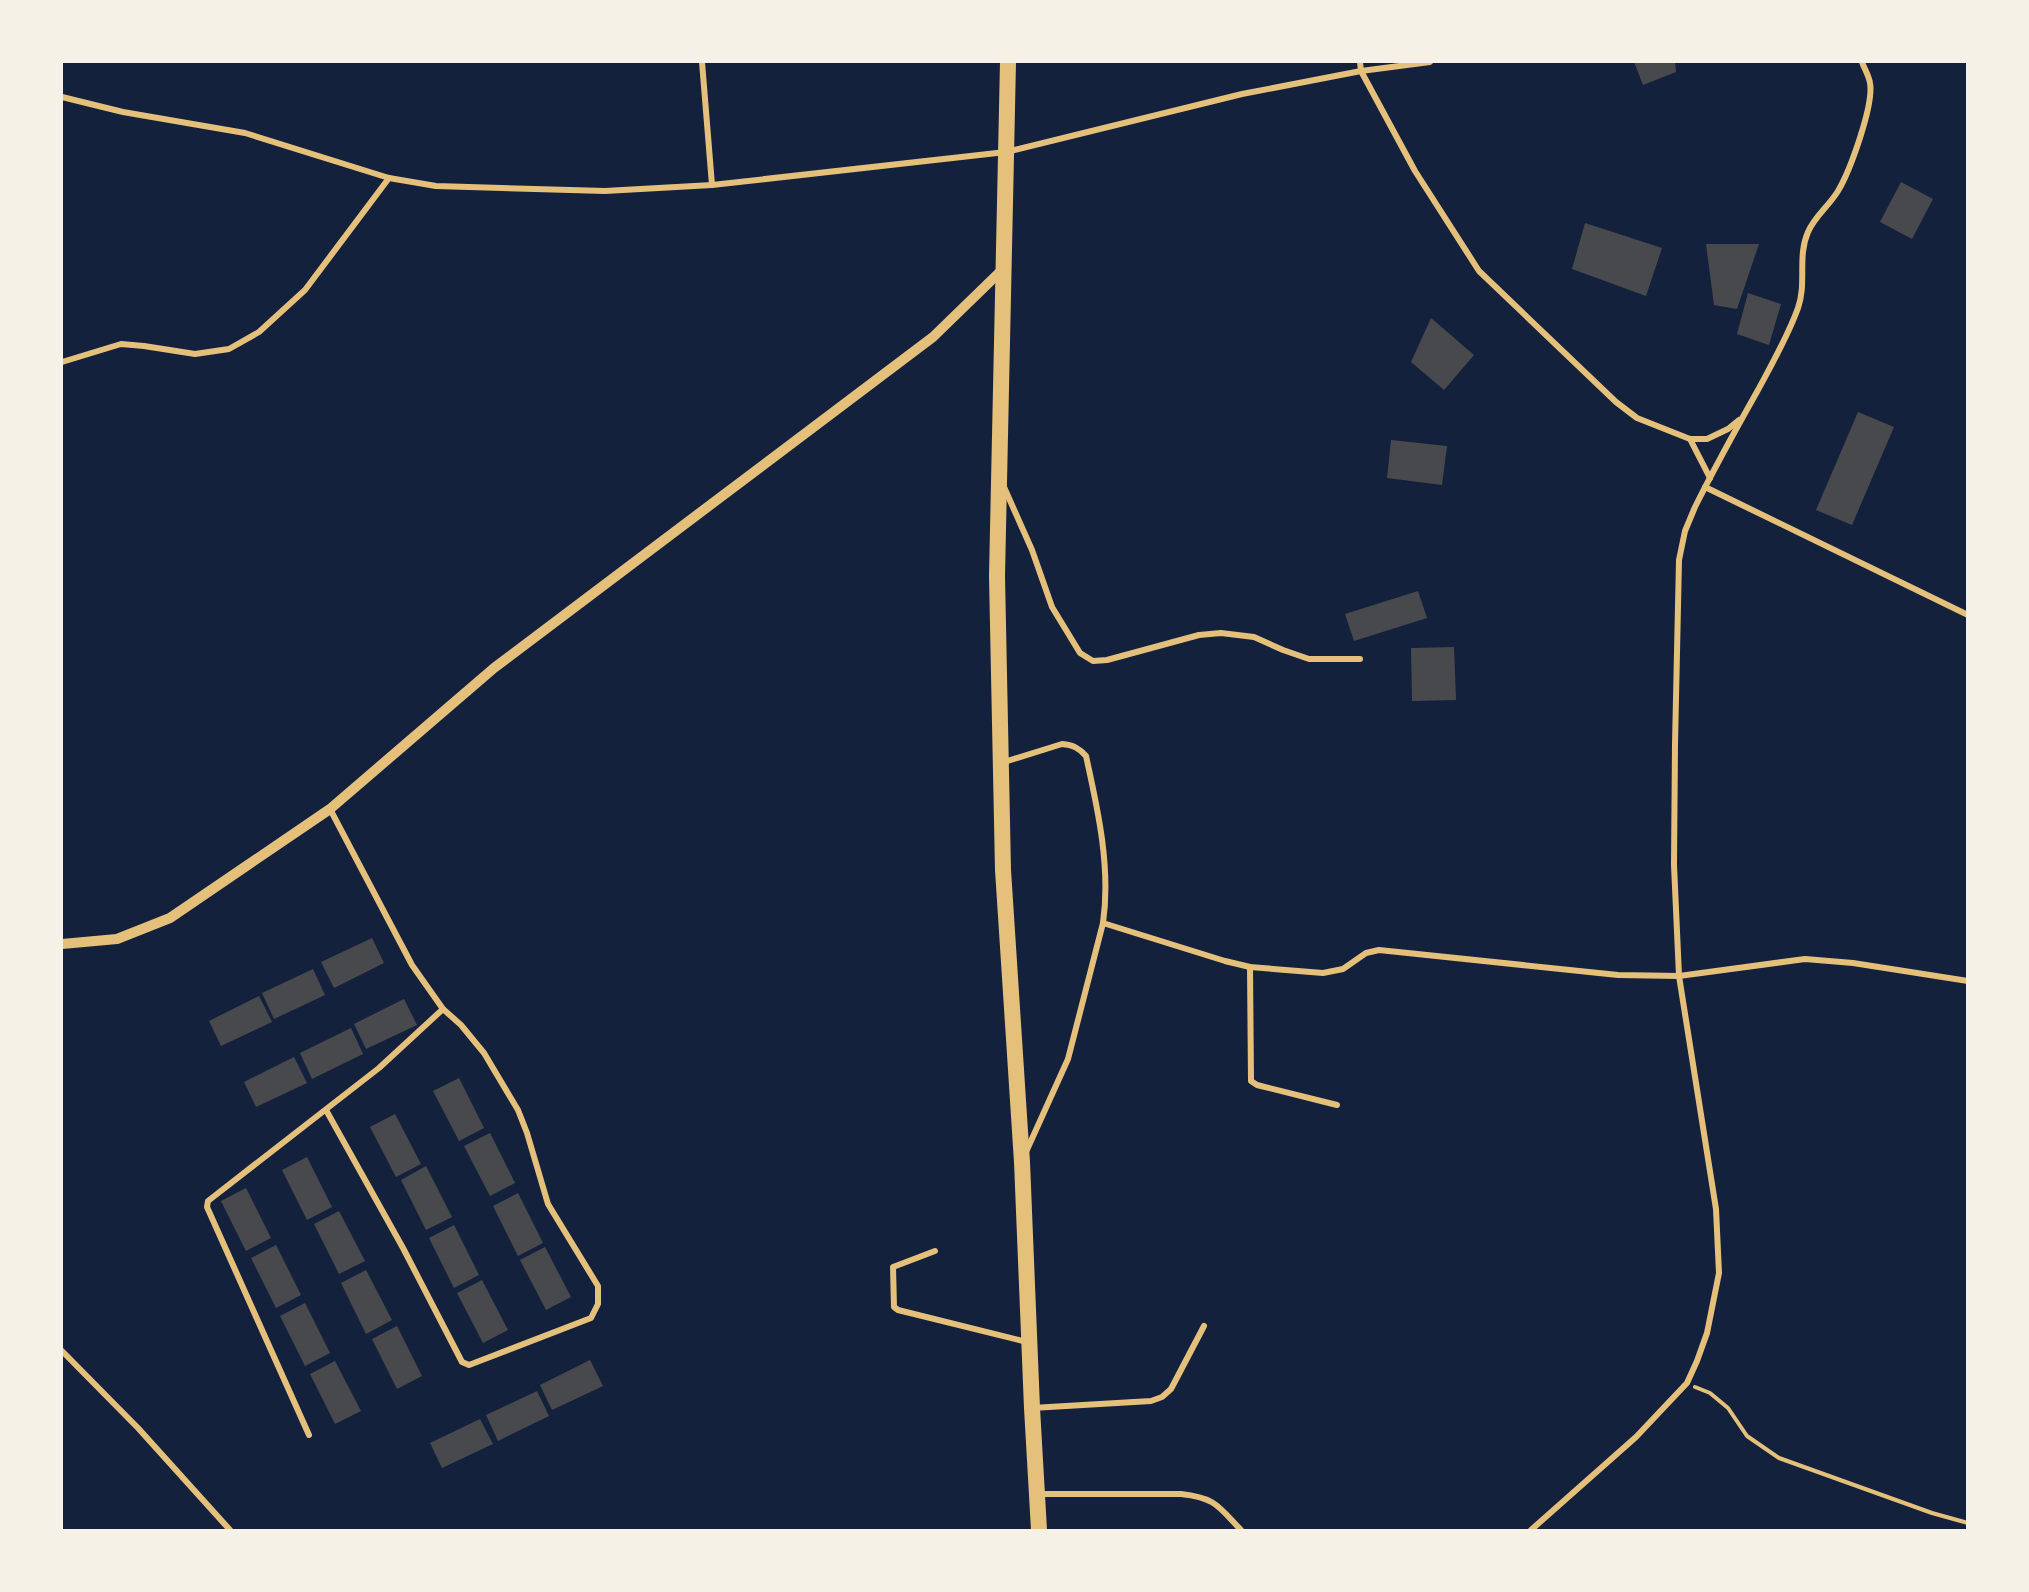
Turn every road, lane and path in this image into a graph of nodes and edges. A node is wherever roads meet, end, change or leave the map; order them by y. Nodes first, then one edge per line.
1 (702, 62) edge
2 (1008, 62) edge
3 (1360, 62) edge
4 (1430, 62) edge
5 (1862, 62) edge
6 (1361, 72) junction
7 (62, 97) edge
8 (1006, 152) junction
9 (389, 178) junction
10 (712, 185) junction
11 (1003, 269) junction
12 (62, 362) edge
13 (1743, 417) junction
14 (1690, 439) junction
15 (1710, 478) junction
16 (1000, 479) junction
17 (1705, 487) junction
18 (1968, 615) edge
19 (1360, 659) dead end
20 (1001, 763) junction
21 (330, 809) junction
22 (1103, 923) junction
23 (62, 944) edge
24 (1250, 967) junction
25 (1679, 976) junction
26 (1968, 981) edge
27 (443, 1009) junction
28 (1337, 1105) dead end
29 (326, 1110) junction
30 (1022, 1162) junction
31 (935, 1251) dead end
32 (1204, 1326) dead end
33 (1030, 1342) junction
34 (62, 1352) edge
35 (1687, 1383) junction
36 (1032, 1408) junction
37 (309, 1435) dead end
38 (1037, 1494) junction
39 (1968, 1523) edge
40 (230, 1530) edge
41 (1039, 1530) edge
42 (1241, 1530) edge
43 (1531, 1530) edge

1 - 10 street
2 - 8 highway
3 - 6 street
4 - 6 street
5 - 13 street
6 - 8 street
6 - 14 street
7 - 9 street
8 - 10 street
8 - 11 highway
9 - 10 street
9 - 12 street
11 - 16 highway
11 - 21 street
13 - 14 street
13 - 15 street
14 - 15 street
15 - 17 street
16 - 19 street
16 - 20 highway
17 - 18 street
17 - 25 street
20 - 22 street
20 - 30 highway
21 - 23 street
21 - 27 street
22 - 24 street
22 - 30 street
24 - 25 street
24 - 28 street
25 - 26 street
25 - 35 street
27 - 29 street
27 - 29 street
29 - 37 street
30 - 33 highway
31 - 33 street
32 - 36 street
33 - 36 highway
34 - 40 street
35 - 39 path
35 - 43 street
36 - 38 highway
38 - 41 highway
38 - 42 street

